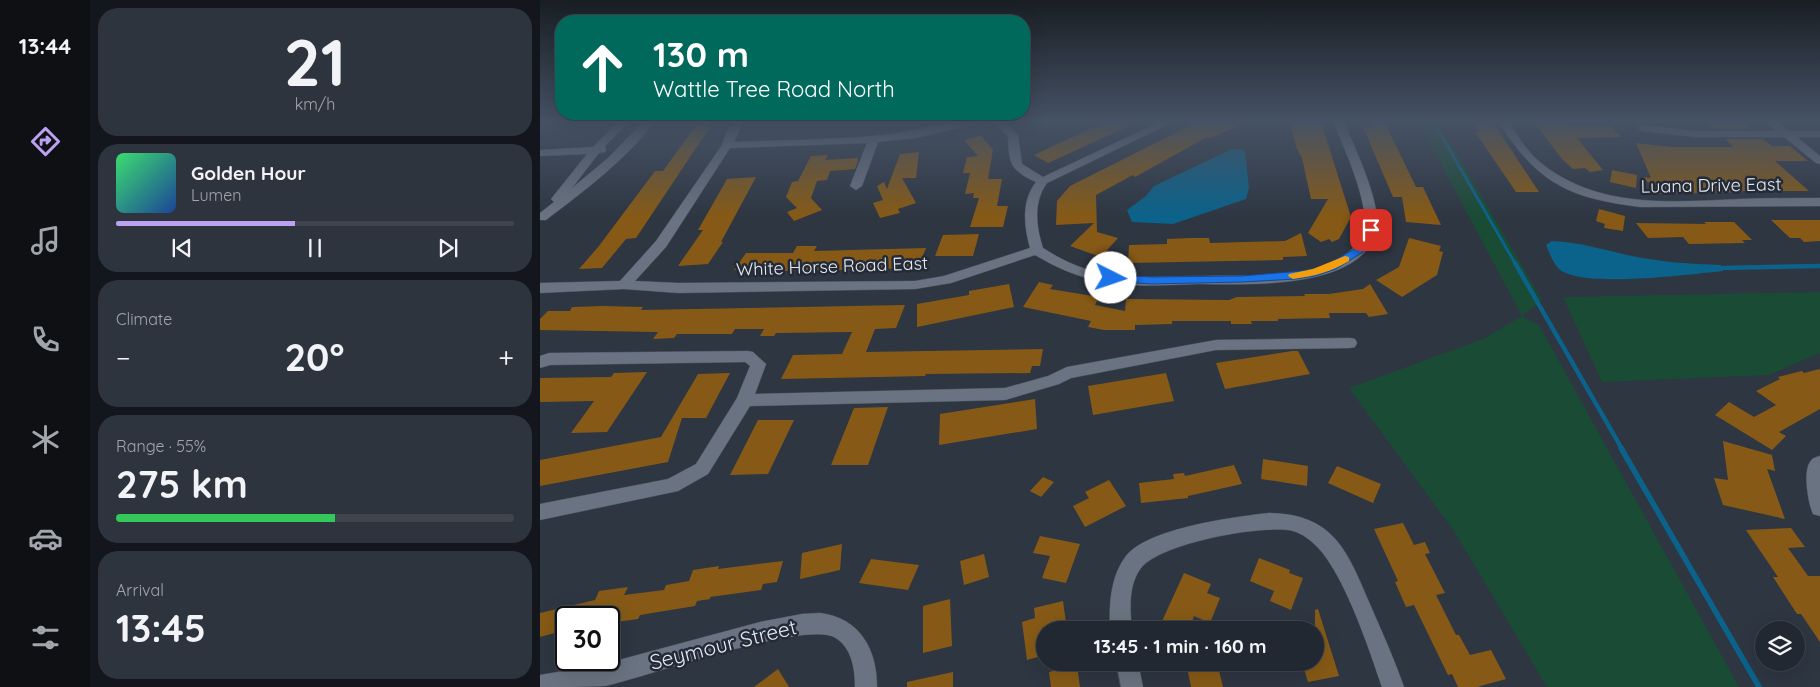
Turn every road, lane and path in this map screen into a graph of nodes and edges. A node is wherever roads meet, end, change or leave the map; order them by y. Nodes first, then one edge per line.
1 (594, 153) edge
2 (620, 153) edge
3 (722, 153) edge
4 (868, 153) edge
5 (1014, 153) edge
6 (1102, 153) edge
7 (1350, 153) edge
8 (1526, 153) edge
9 (1810, 153) edge
10 (1820, 161) edge
11 (1043, 181) junction
12 (856, 186) dead end
13 (1820, 202) edge
14 (541, 219) edge
15 (1037, 250) junction
16 (624, 285) junction
17 (540, 288) edge
18 (1350, 343) dead end
19 (540, 362) edge
20 (745, 400) junction
21 (1820, 463) edge
22 (1820, 508) edge
23 (540, 512) edge
24 (1121, 621) edge
25 (1129, 671) edge
26 (601, 681) edge
27 (540, 686) edge
28 (866, 687) edge
29 (1132, 687) edge
30 (1392, 687) edge

1 - 14 street
2 - 14 street
3 - 16 street
4 - 12 street
5 - 11 street
6 - 11 street
7 - 15 street
8 - 13 street, Luana Drive East
9 - 10 street
11 - 15 street
15 - 16 street, White Horse Road East
16 - 17 street, White Horse Road East
18 - 20 street
19 - 20 street
20 - 23 street
21 - 22 street
24 - 30 street
25 - 29 street
26 - 27 street, Seymour Street
26 - 28 street, Seymour Street

